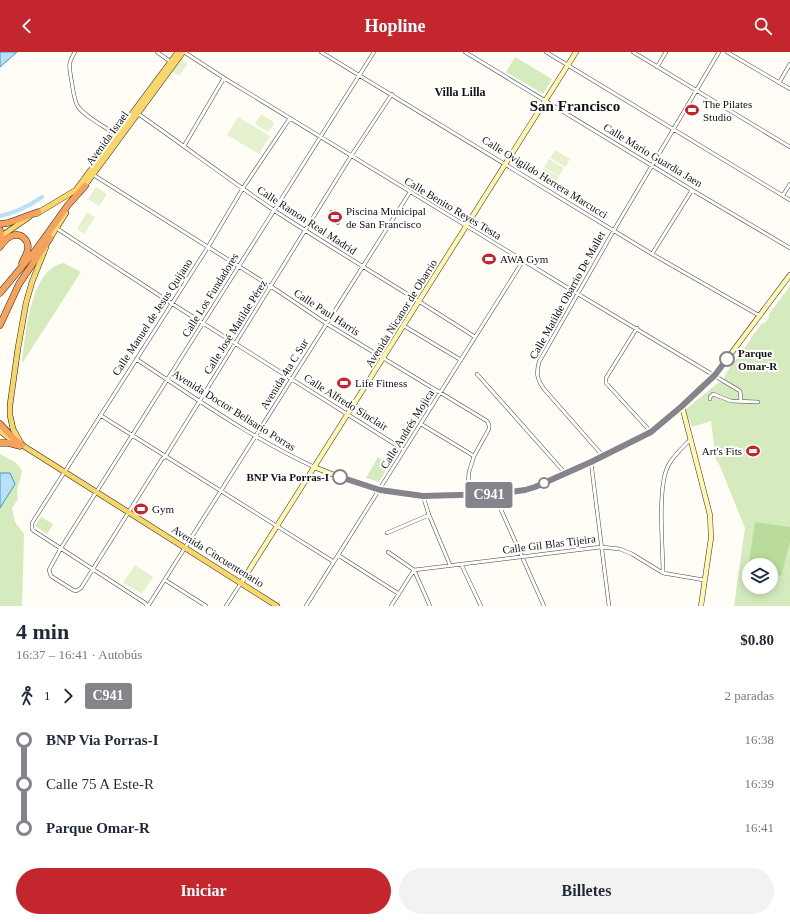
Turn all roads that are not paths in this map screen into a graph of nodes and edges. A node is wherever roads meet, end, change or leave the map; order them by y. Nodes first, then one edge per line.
1 (75, 52) edge
2 (157, 52) edge
3 (178, 52) edge
4 (183, 52) edge
5 (321, 52) edge
6 (374, 52) edge
7 (465, 52) edge
8 (546, 52) edge
9 (576, 52) edge
10 (633, 52) edge
11 (666, 52) edge
12 (719, 52) edge
13 (726, 52) edge
14 (173, 63) junction
15 (790, 64) edge
16 (568, 65) junction
17 (657, 67) junction
18 (360, 75) junction
19 (224, 78) junction
20 (779, 83) junction
21 (790, 89) edge
22 (696, 91) junction
23 (392, 94) junction
24 (546, 100) junction
25 (136, 112) junction
26 (290, 118) junction
27 (673, 130) junction
28 (116, 135) junction
29 (321, 138) junction
30 (184, 146) junction
31 (790, 147) edge
32 (351, 156) junction
33 (506, 164) junction
34 (652, 166) junction
35 (92, 174) junction
36 (790, 184) edge
37 (85, 186) junction
38 (243, 188) junction
39 (76, 190) junction
40 (692, 190) junction
41 (410, 192) junction
42 (783, 195) junction
43 (790, 200) edge
44 (275, 210) junction
45 (38, 212) junction
46 (0, 224) edge
47 (466, 226) junction
48 (56, 228) junction
49 (306, 230) junction
50 (614, 230) junction
51 (0, 236) edge
52 (50, 238) junction
53 (0, 247) edge
54 (208, 247) junction
55 (790, 248) edge
56 (652, 254) junction
57 (523, 261) junction
58 (22, 265) junction
59 (239, 267) junction
60 (363, 267) junction
61 (790, 275) edge
62 (271, 287) junction
63 (0, 290) edge
64 (0, 293) edge
65 (578, 294) junction
66 (420, 301) junction
67 (171, 303) junction
68 (760, 316) junction
69 (203, 323) junction
70 (327, 324) junction
71 (0, 325) edge
72 (404, 326) junction
73 (637, 328) junction
74 (475, 337) junction
75 (234, 343) junction
76 (383, 358) junction
77 (136, 359) junction
78 (461, 360) junction
79 (477, 374) dead end
80 (715, 375) junction
81 (291, 378) junction
82 (168, 380) junction
83 (440, 393) junction
84 (710, 399) dead end
85 (200, 400) junction
86 (741, 401) junction
87 (758, 402) dead end
88 (682, 406) junction
89 (348, 414) junction
90 (100, 415) junction
91 (0, 424) edge
92 (421, 424) junction
93 (0, 431) edge
94 (651, 432) junction
95 (132, 436) junction
96 (256, 436) junction
97 (690, 440) junction
98 (0, 443) edge
99 (23, 446) junction
100 (404, 450) junction
101 (165, 456) junction
102 (474, 456) junction
103 (603, 456) junction
104 (591, 462) junction
105 (314, 467) junction
106 (64, 471) junction
107 (566, 473) junction
108 (380, 490) junction
109 (221, 491) junction
110 (97, 492) junction
111 (494, 494) junction
112 (423, 496) junction
113 (467, 496) junction
114 (128, 511) junction
115 (429, 515) junction
116 (277, 526) junction
117 (387, 533) dead end
118 (185, 547) junction
119 (601, 547) junction
120 (61, 548) junction
121 (388, 552) dead end
122 (338, 555) junction
123 (522, 556) junction
124 (334, 562) junction
125 (461, 564) junction
126 (450, 565) junction
127 (93, 569) junction
128 (414, 570) junction
129 (663, 573) junction
130 (165, 580) junction
131 (704, 580) junction
132 (241, 583) junction
133 (399, 594) junction
134 (148, 606) edge
135 (206, 606) edge
136 (226, 606) edge
137 (277, 606) edge
138 (306, 606) edge
139 (391, 606) edge
140 (430, 606) edge
141 (481, 606) edge
142 (544, 606) edge
143 (609, 606) edge
144 (701, 606) edge

1 - 28 street
2 - 14 street
3 - 14 main road, Avenida Israel
4 - 14 main road, Avenida Israel
4 - 19 street, Calle Benito Reyes Testa
5 - 18 street, Calle Ovigildo Herrera Marcucci
6 - 18 street, Calle Los Fundadores
7 - 24 street, Calle Mario Guardia Jaen
8 - 16 street
9 - 16 street, Avenida Nicanor de Obarrio
10 - 17 street
11 - 17 street
12 - 22 street, Calle Matilde Obarrio De Mallet
13 - 20 street
14 - 25 main road, Avenida Israel
15 - 20 street
16 - 24 street, Avenida Nicanor de Obarrio
16 - 27 street
17 - 22 street
18 - 23 street, Calle Ovigildo Herrera Marcucci
18 - 29 street, Calle Los Fundadores
19 - 26 street, Calle Benito Reyes Testa
19 - 30 street
20 - 21 street
22 - 27 street, Calle Matilde Obarrio De Mallet
22 - 31 street
23 - 32 street, Calle José Matilde Pérez
23 - 33 street, Calle Ovigildo Herrera Marcucci
24 - 33 street, Avenida Nicanor de Obarrio
24 - 34 street, Calle Mario Guardia Jaen
25 - 28 main road, Avenida Israel
25 - 30 street, Calle Ramon Real Madrid
25 - 35 main road, Avenida Israel
26 - 29 street, Calle Benito Reyes Testa
26 - 38 street, Calle Manuel de Jesus Quijano
27 - 34 street, Calle Matilde Obarrio De Mallet
27 - 42 street
28 - 35 main road, Avenida Israel
29 - 32 street, Calle Benito Reyes Testa
29 - 44 street, Calle Los Fundadores
30 - 38 street, Calle Ramon Real Madrid
32 - 41 street, Calle Benito Reyes Testa
32 - 49 street, Calle José Matilde Pérez
33 - 47 street, Avenida Nicanor de Obarrio
33 - 50 street, Calle Ovigildo Herrera Marcucci
34 - 40 street, Calle Mario Guardia Jaen
34 - 50 street, Calle Matilde Obarrio De Mallet
35 - 37 main road, Avenida Israel
35 - 39 main road
35 - 54 street, Calle Paul Harris
36 - 42 street
37 - 48 main road, Avenida Israel
37 - 58 highway
38 - 44 street, Calle Ramon Real Madrid
38 - 54 street, Calle Manuel de Jesus Quijano
39 - 45 main road
39 - 58 highway
40 - 55 street, Calle Mario Guardia Jaen
40 - 56 street
41 - 47 street, Calle Benito Reyes Testa
41 - 60 street, Avenida 4ta C Sur
42 - 43 street
44 - 49 street, Calle Ramon Real Madrid
44 - 59 street, Calle Los Fundadores
45 - 46 highway
45 - 51 main road
47 - 57 street, Calle Benito Reyes Testa
47 - 66 street, Avenida Nicanor de Obarrio
48 - 52 main road, Avenida Israel
48 - 67 street, Calle Alfredo Sinclair
49 - 60 street, Calle Ramon Real Madrid
49 - 62 street, Calle José Matilde Pérez
50 - 56 street, Calle Ovigildo Herrera Marcucci
50 - 65 street, Calle Matilde Obarrio De Mallet
52 - 71 highway
52 - 99 main road
53 - 58 highway
54 - 59 street, Calle Paul Harris
54 - 67 street, Calle Manuel de Jesus Quijano
56 - 68 street, Calle Ovigildo Herrera Marcucci
57 - 65 street, Calle Benito Reyes Testa
57 - 74 street, Calle Andrés Mojica
58 - 63 highway
58 - 64 highway
59 - 62 street, Calle Paul Harris
59 - 69 street, Calle Los Fundadores
60 - 66 street, Calle Ramon Real Madrid
60 - 70 street, Avenida 4ta C Sur
61 - 68 street, Avenida Doctor Belisario Porras
62 - 70 street, Calle Paul Harris
62 - 75 street, Calle José Matilde Pérez
65 - 73 street, Calle Benito Reyes Testa
65 - 103 street, Calle Matilde Obarrio De Mallet
66 - 72 street, Avenida Nicanor de Obarrio
66 - 74 street, Calle Ramon Real Madrid
67 - 69 street, Calle Alfredo Sinclair
67 - 77 street, Calle Manuel de Jesus Quijano
68 - 80 street, Avenida Doctor Belisario Porras
69 - 75 street, Calle Alfredo Sinclair
69 - 82 street, Calle Los Fundadores
70 - 76 street, Calle Paul Harris
70 - 81 street, Avenida 4ta C Sur
72 - 76 street, Avenida Nicanor de Obarrio
72 - 78 street
73 - 80 street, Calle Benito Reyes Testa
73 - 94 street
74 - 78 street, Calle Andrés Mojica
75 - 81 street, Calle Alfredo Sinclair
75 - 85 street, Calle José Matilde Pérez
76 - 83 street, Calle Paul Harris
76 - 89 street, Avenida Nicanor de Obarrio
77 - 82 street, Avenida Doctor Belisario Porras
77 - 90 street, Calle Manuel de Jesus Quijano
78 - 83 street, Calle Andrés Mojica
79 - 107 street
80 - 86 street, Calle Benito Reyes Testa
80 - 88 street, Avenida Doctor Belisario Porras
81 - 89 street, Calle Alfredo Sinclair
81 - 96 street, Avenida 4ta C Sur
82 - 85 street, Avenida Doctor Belisario Porras
82 - 95 street, Calle Los Fundadores
83 - 92 street, Calle Andrés Mojica
83 - 102 street, Calle Paul Harris
84 - 86 street
85 - 96 street, Avenida Doctor Belisario Porras
85 - 101 street, Calle José Matilde Pérez
86 - 87 street
88 - 94 street, Avenida Doctor Belisario Porras
88 - 97 street
89 - 100 street, Calle Alfredo Sinclair
89 - 105 street, Avenida Nicanor de Obarrio
90 - 95 street
90 - 106 street, Calle Manuel de Jesus Quijano
91 - 99 highway
92 - 100 street, Calle Andrés Mojica
92 - 102 street
93 - 99 main road, Avenida Cincuentenario
94 - 103 street, Avenida Doctor Belisario Porras
95 - 101 street
95 - 110 street, Calle Los Fundadores
96 - 105 street, Avenida Doctor Belisario Porras
96 - 109 street, Avenida 4ta C Sur
97 - 129 street
97 - 131 street
98 - 99 highway
99 - 106 main road, Avenida Cincuentenario
100 - 108 street, Calle Andrés Mojica
101 - 109 street
101 - 114 street, Calle José Matilde Pérez
102 - 113 street, Calle Paul Harris
103 - 104 street, Avenida Doctor Belisario Porras
104 - 107 street, Avenida Doctor Belisario Porras
104 - 119 street
105 - 108 street, Avenida Doctor Belisario Porras
105 - 116 street, Avenida Nicanor de Obarrio
106 - 110 main road, Avenida Cincuentenario
106 - 120 street, Calle Manuel de Jesus Quijano
107 - 111 street, Avenida Doctor Belisario Porras
108 - 112 street, Avenida Doctor Belisario Porras
108 - 122 street, Calle Andrés Mojica
109 - 116 street
109 - 118 street, Avenida 4ta C Sur
110 - 114 main road, Avenida Cincuentenario
110 - 120 street, Calle Los Fundadores
111 - 113 street, Avenida Doctor Belisario Porras
111 - 123 street
112 - 113 street, Avenida Doctor Belisario Porras
112 - 115 street
114 - 118 main road, Avenida Cincuentenario
114 - 127 street, Calle José Matilde Pérez
115 - 117 street
115 - 126 street
116 - 124 street
116 - 132 street, Avenida Nicanor de Obarrio
118 - 130 street, Avenida 4ta C Sur
118 - 132 main road, Avenida Cincuentenario
119 - 123 street, Calle Gil Blas Tijeira
119 - 129 street, Calle Gil Blas Tijeira
119 - 143 street
120 - 127 street
120 - 127 street, Calle Los Fundadores
121 - 128 street
122 - 124 street, Calle Andrés Mojica
122 - 133 street
123 - 125 street, Calle Gil Blas Tijeira
123 - 142 street
124 - 138 street, Calle Andrés Mojica
125 - 126 street, Calle Gil Blas Tijeira
125 - 141 street
126 - 128 street, Calle Gil Blas Tijeira
127 - 134 street
128 - 133 street
128 - 140 street
129 - 131 street, Calle Gil Blas Tijeira
130 - 134 street, Avenida 4ta C Sur
130 - 135 street
131 - 144 street
132 - 136 street
132 - 137 main road, Avenida Cincuentenario
133 - 139 street

